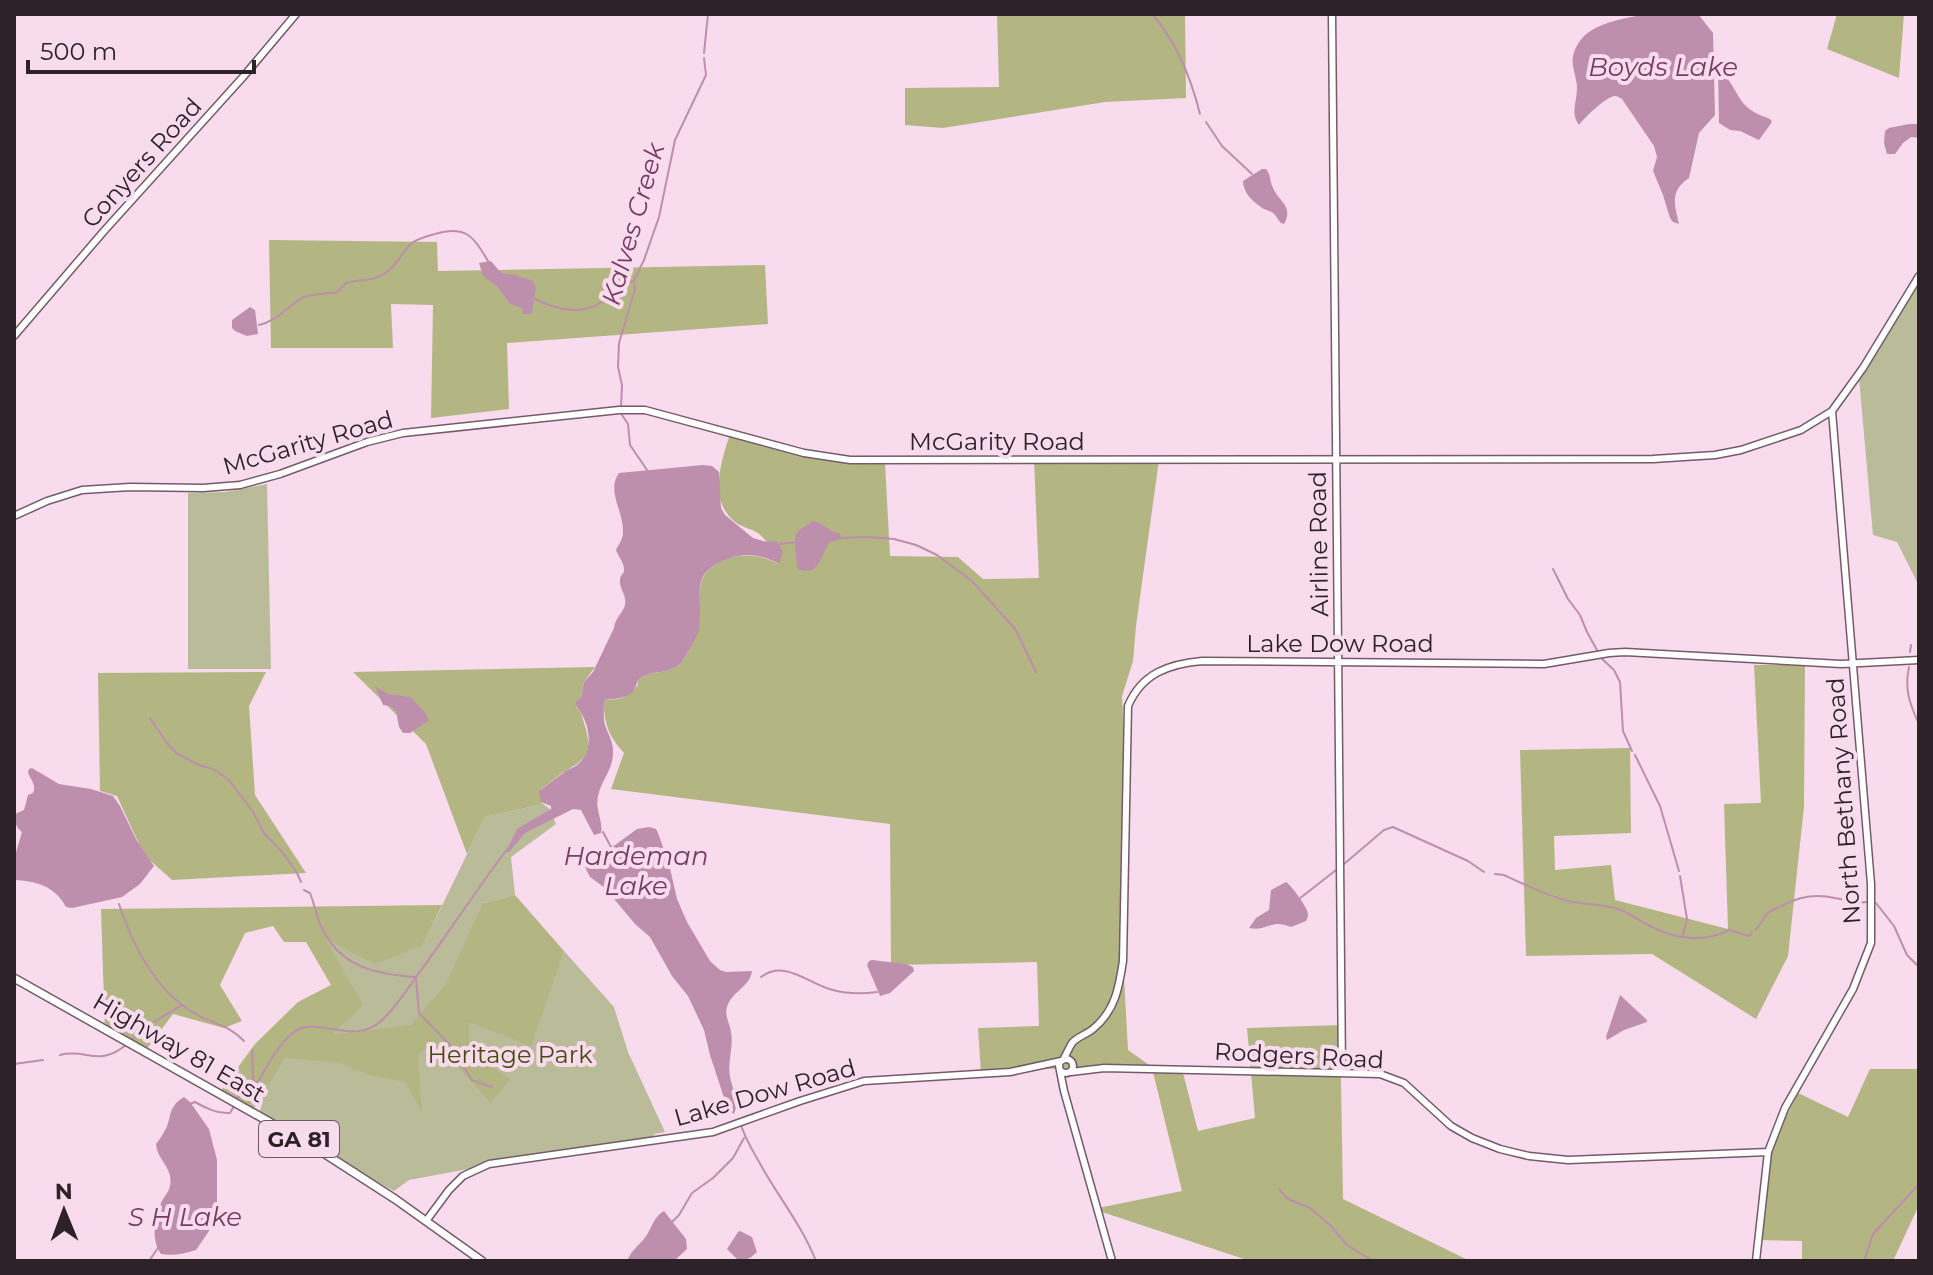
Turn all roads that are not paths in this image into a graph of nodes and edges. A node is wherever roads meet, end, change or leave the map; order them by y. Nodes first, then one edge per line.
1 (296, 14) edge
2 (1332, 14) edge
3 (1919, 276) edge
4 (14, 336) edge
5 (1832, 411) junction
6 (1336, 459) junction
7 (14, 516) edge
8 (1919, 660) edge
9 (1338, 662) junction
10 (1853, 664) junction
11 (14, 978) edge
12 (1077, 1039) junction
13 (1061, 1065) junction
14 (1071, 1068) junction
15 (1342, 1073) junction
16 (1067, 1097) junction
17 (1768, 1152) junction
18 (436, 1208) junction
19 (409, 1209) junction
20 (426, 1221) junction
21 (441, 1231) junction
22 (482, 1261) edge
23 (1112, 1261) edge
24 (1756, 1261) edge

1 - 4 street, Conyers Road
2 - 6 street, Airline Road
3 - 5 street, McGarity Road
5 - 6 street, McGarity Road
5 - 10 street, North Bethany Road
6 - 7 street, McGarity Road
6 - 9 street, Airline Road
8 - 10 street, Lake Dow Road
9 - 10 street, Lake Dow Road
9 - 12 street, Lake Dow Road
9 - 15 street, Airline Road
10 - 17 street, North Bethany Road
11 - 19 main road, Highway 81 East / GA 81
12 - 13 street, Lake Dow Road
12 - 14 street
13 - 14 street
13 - 14 street
13 - 16 street
13 - 18 street, Lake Dow Road
14 - 15 street, Rodgers Road
14 - 16 street
15 - 17 street, Rodgers Road
16 - 23 street
17 - 24 street, North Bethany Road
18 - 19 street
18 - 20 street, Lake Dow Road
18 - 21 street
19 - 20 main road, Highway 81 East / GA 81
20 - 21 main road, Highway 81 East / GA 81
21 - 22 main road, Highway 81 East / GA 81

